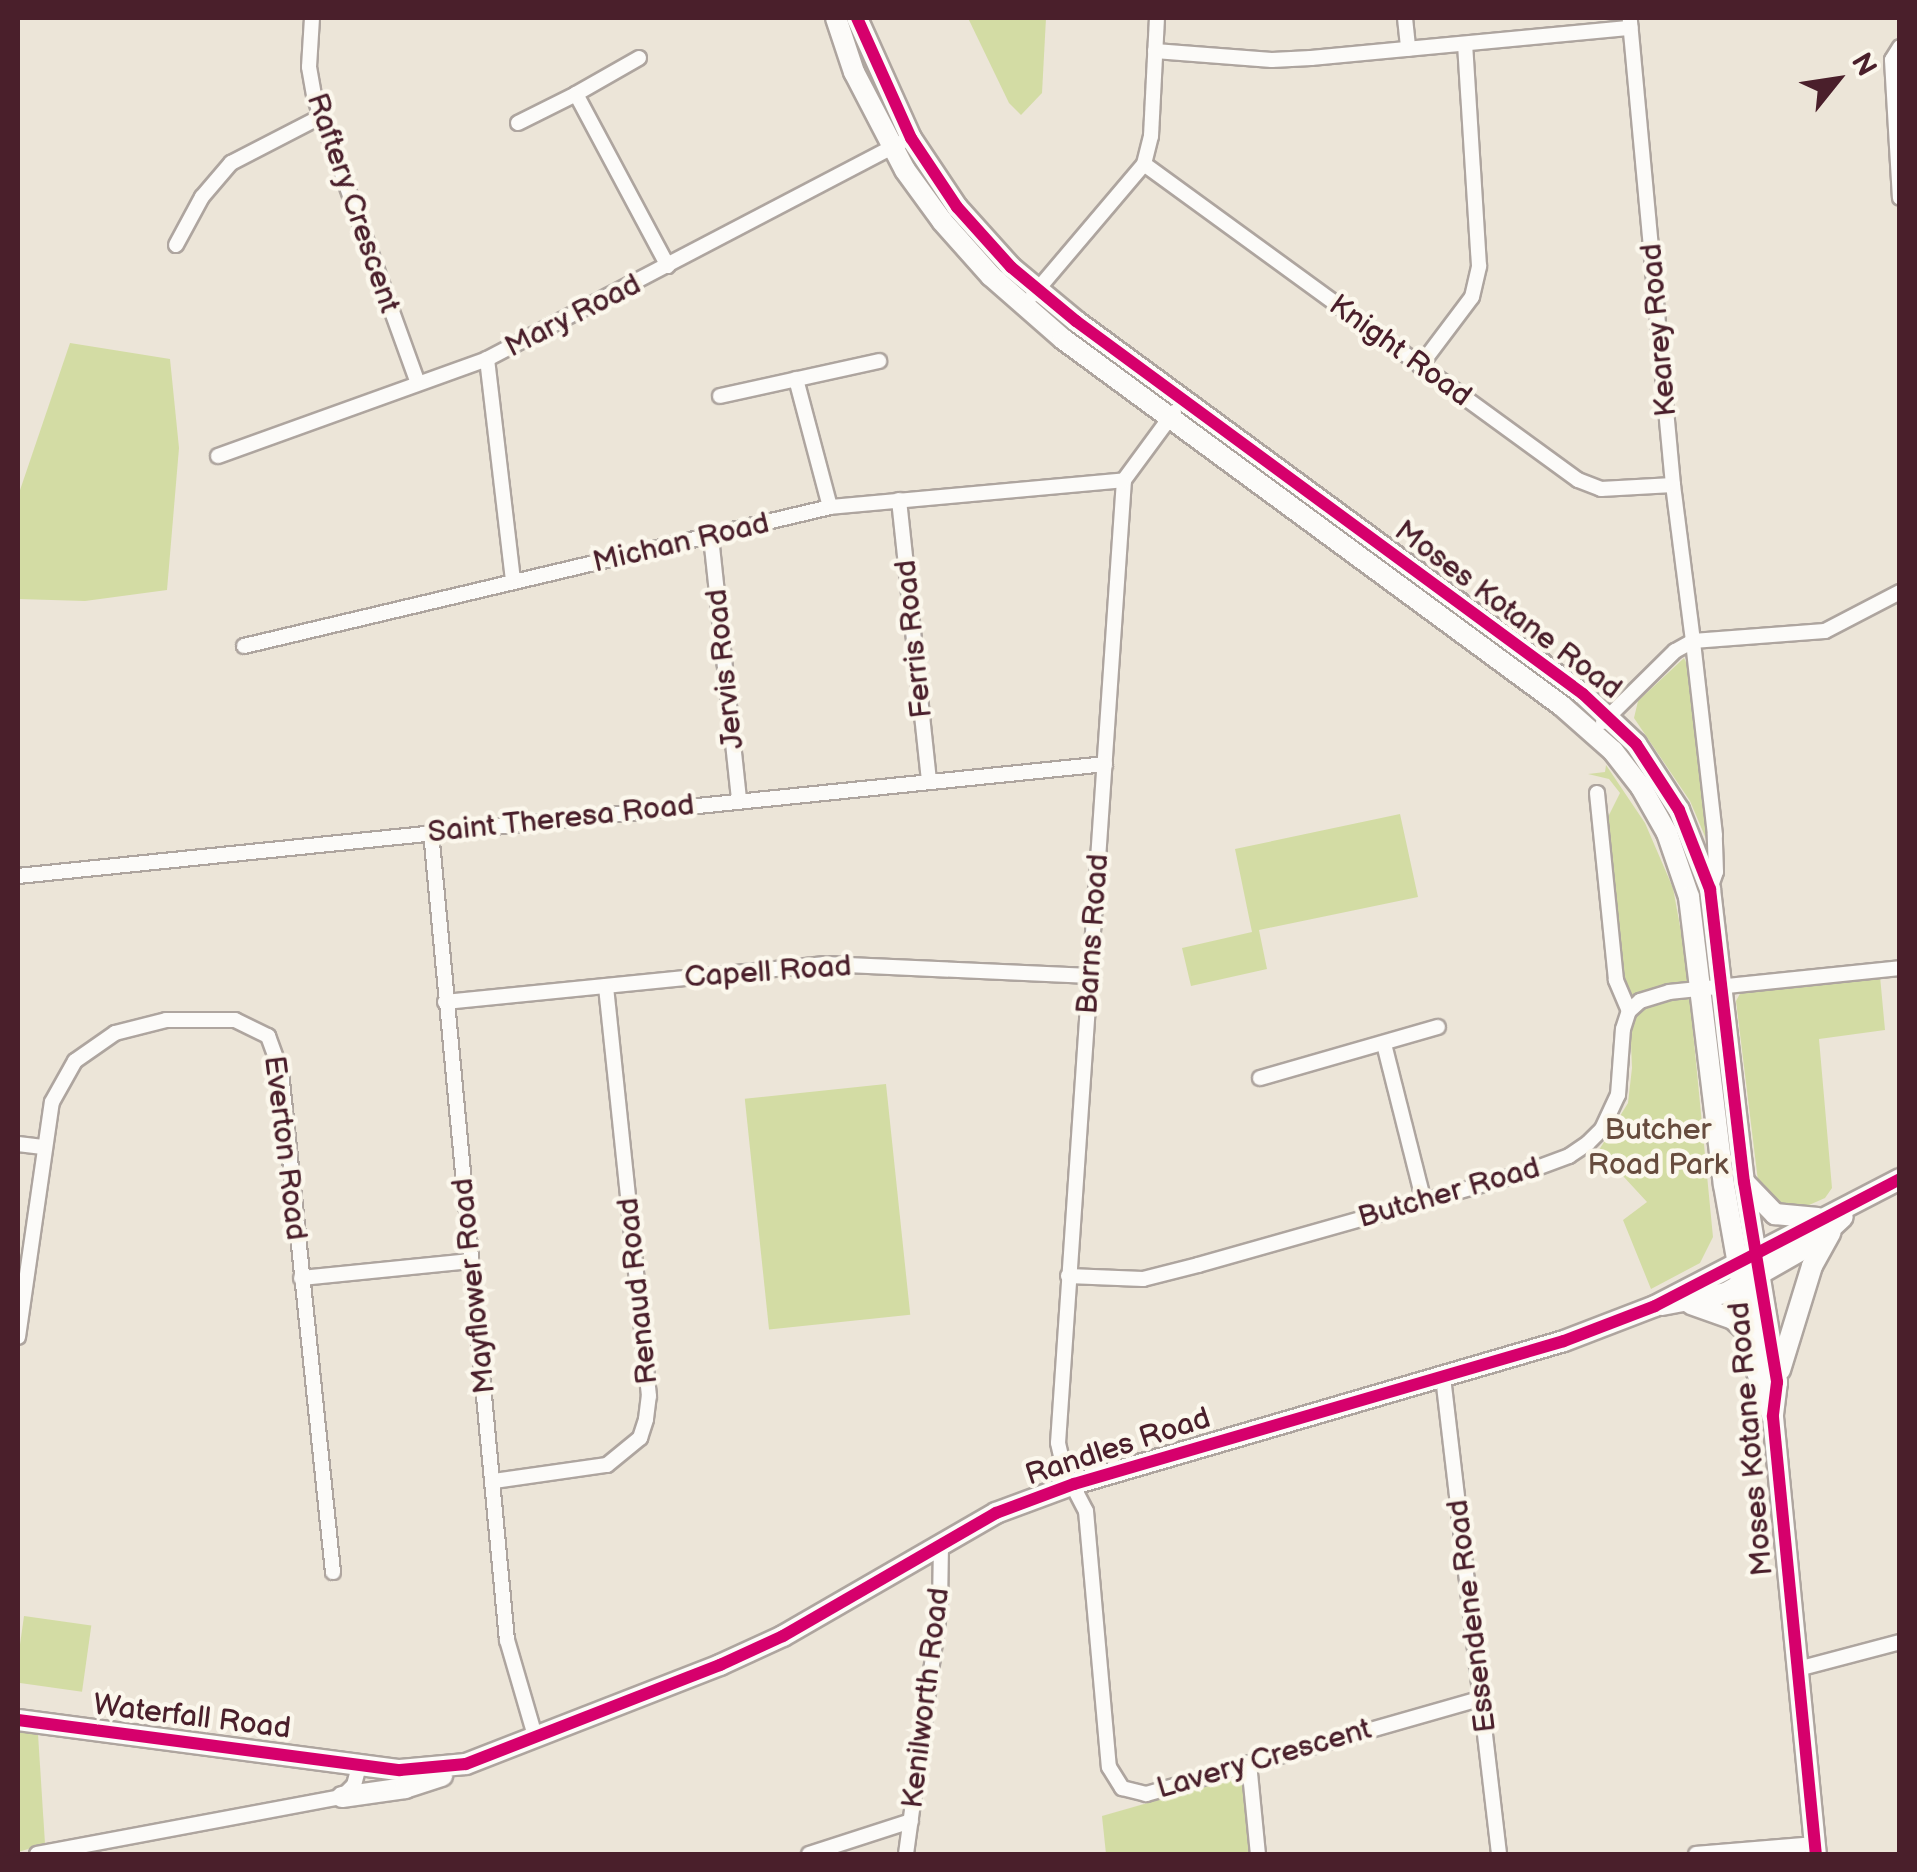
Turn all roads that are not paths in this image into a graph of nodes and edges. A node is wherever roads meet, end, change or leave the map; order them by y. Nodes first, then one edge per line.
1 (312, 18) edge
2 (836, 18) edge
3 (858, 18) edge
4 (1157, 18) edge
5 (1405, 18) edge
6 (1631, 23) edge
7 (1465, 45) junction
8 (1900, 47) edge
9 (1408, 49) junction
10 (1155, 50) junction
11 (639, 58) dead end
12 (576, 94) junction
13 (320, 116) junction
14 (518, 123) dead end
15 (902, 143) junction
16 (1144, 164) junction
17 (1900, 198) edge
18 (176, 246) dead end
19 (668, 266) junction
20 (1030, 298) junction
21 (487, 360) junction
22 (880, 361) dead end
23 (1420, 366) junction
24 (796, 379) junction
25 (418, 384) junction
26 (720, 396) dead end
27 (1176, 408) junction
28 (218, 456) dead end
29 (1124, 480) junction
30 (1674, 485) junction
31 (898, 500) junction
32 (830, 507) junction
33 (711, 538) junction
34 (512, 581) junction
35 (1900, 592) edge
36 (1693, 642) junction
37 (244, 646) dead end
38 (1609, 715) junction
39 (1593, 732) junction
40 (1104, 764) junction
41 (930, 779) junction
42 (1597, 793) dead end
43 (740, 800) junction
44 (431, 832) junction
45 (18, 876) edge
46 (1710, 889) junction
47 (1900, 968) edge
48 (1091, 976) junction
49 (606, 986) junction
50 (1712, 986) junction
51 (446, 1002) junction
52 (1629, 1011) junction
53 (1438, 1028) dead end
54 (1384, 1044) junction
55 (1260, 1078) dead end
56 (18, 1144) edge
57 (42, 1147) junction
58 (1900, 1178) edge
59 (1744, 1182) junction
60 (1424, 1202) junction
61 (1830, 1222) junction
62 (25, 1224) edge
63 (1757, 1252) junction
64 (471, 1261) junction
65 (1737, 1263) junction
66 (1760, 1274) junction
67 (1068, 1276) junction
68 (301, 1278) junction
69 (1741, 1285) junction
70 (1690, 1303) junction
71 (1655, 1306) junction
72 (19, 1314) edge
73 (1750, 1335) junction
74 (18, 1337) edge
75 (1442, 1377) junction
76 (1777, 1382) junction
77 (1773, 1417) junction
78 (494, 1481) junction
79 (1074, 1484) junction
80 (941, 1542) junction
81 (333, 1572) dead end
82 (1900, 1642) edge
83 (1798, 1669) junction
84 (1477, 1700) junction
85 (18, 1720) edge
86 (535, 1736) junction
87 (360, 1763) junction
88 (466, 1764) junction
89 (1249, 1764) junction
90 (342, 1797) junction
91 (911, 1821) junction
92 (1815, 1849) edge
93 (58, 1852) edge
94 (37, 1854) edge
95 (809, 1854) edge
96 (906, 1854) edge
97 (1258, 1854) edge
98 (1498, 1854) edge
99 (1696, 1854) edge

1 - 13 street, Raftery Crescent
2 - 15 street, Moses Kotane Road
3 - 15 street, Moses Kotane Road
4 - 10 street
5 - 9 street
6 - 7 street
6 - 30 street, Kearey Road
7 - 9 street
7 - 23 street
8 - 17 street
9 - 10 street
10 - 16 street
11 - 12 street
12 - 14 street
12 - 19 street
13 - 18 street
13 - 25 street, Raftery Crescent
15 - 19 street, Mary Road
15 - 20 street, Moses Kotane Road
16 - 20 street
16 - 23 street, Knight Road
19 - 21 street, Mary Road
20 - 27 street, Moses Kotane Road
21 - 25 street, Mary Road
21 - 34 street
22 - 24 street
23 - 30 street, Knight Road
24 - 26 street
24 - 32 street
25 - 28 street, Mary Road
27 - 29 street
27 - 38 street, Moses Kotane Road
27 - 39 street, Moses Kotane Road
29 - 31 street, Michan Road
29 - 40 street, Barns Road
30 - 36 street, Kearey Road
31 - 32 street, Michan Road
31 - 41 street, Ferris Road
32 - 33 street, Michan Road
33 - 34 street, Michan Road
33 - 43 street, Jervis Road
34 - 37 street, Michan Road
35 - 36 street
36 - 38 street
36 - 46 street, Kearey Road
38 - 39 street
38 - 46 street, Moses Kotane Road
39 - 50 street, Moses Kotane Road
40 - 41 street, Saint Theresa Road
40 - 48 street, Barns Road
41 - 43 street, Saint Theresa Road
42 - 52 street, Butcher Road
43 - 44 street, Saint Theresa Road
44 - 45 street, Saint Theresa Road
44 - 51 street, Mayflower Road
46 - 50 street, Moses Kotane Road
47 - 50 street
48 - 49 street, Capell Road
48 - 67 street, Barns Road
49 - 51 street, Capell Road
49 - 78 street, Renaud Road
50 - 52 street
50 - 59 street, Moses Kotane Road
50 - 65 street, Moses Kotane Road
51 - 64 street, Mayflower Road
52 - 60 street, Butcher Road
53 - 54 street
54 - 55 street
54 - 60 street
56 - 57 street
57 - 62 street, Everton Road
57 - 68 street, Everton Road
58 - 61 street, Randles Road
59 - 61 street
59 - 63 street, Moses Kotane Road
60 - 67 street, Butcher Road
61 - 63 street, Randles Road
61 - 66 street, Randles Road
61 - 76 street
62 - 72 street, Everton Road
63 - 65 street, Randles Road
63 - 66 street, Moses Kotane Road
64 - 68 street
64 - 78 street, Mayflower Road
65 - 69 street, Moses Kotane Road
65 - 71 street, Randles Road
66 - 69 street, Randles Road
66 - 76 street, Moses Kotane Road
67 - 79 street, Barns Road
68 - 81 street, Everton Road
69 - 70 street, Randles Road
69 - 73 street, Moses Kotane Road
70 - 71 street, Randles Road
70 - 73 street
71 - 75 street, Randles Road
72 - 74 street, Everton Road
73 - 77 street, Moses Kotane Road
75 - 79 street, Randles Road
75 - 84 street, Essendene Road
76 - 77 street, Moses Kotane Road
77 - 83 street, Moses Kotane Road
78 - 86 street, Mayflower Road
79 - 80 street, Randles Road
79 - 89 street, Lavery Crescent
80 - 86 street, Randles Road
80 - 91 street, Kenilworth Road
82 - 83 street
83 - 92 street, Moses Kotane Road
84 - 89 street, Lavery Crescent
84 - 98 street, Essendene Road
85 - 87 street, Waterfall Road
86 - 88 street, Randles Road
87 - 88 street, Randles Road
87 - 90 street
88 - 90 street
89 - 97 street
90 - 93 street
91 - 95 street
91 - 96 street, Kenilworth Road
92 - 99 street
93 - 94 street

